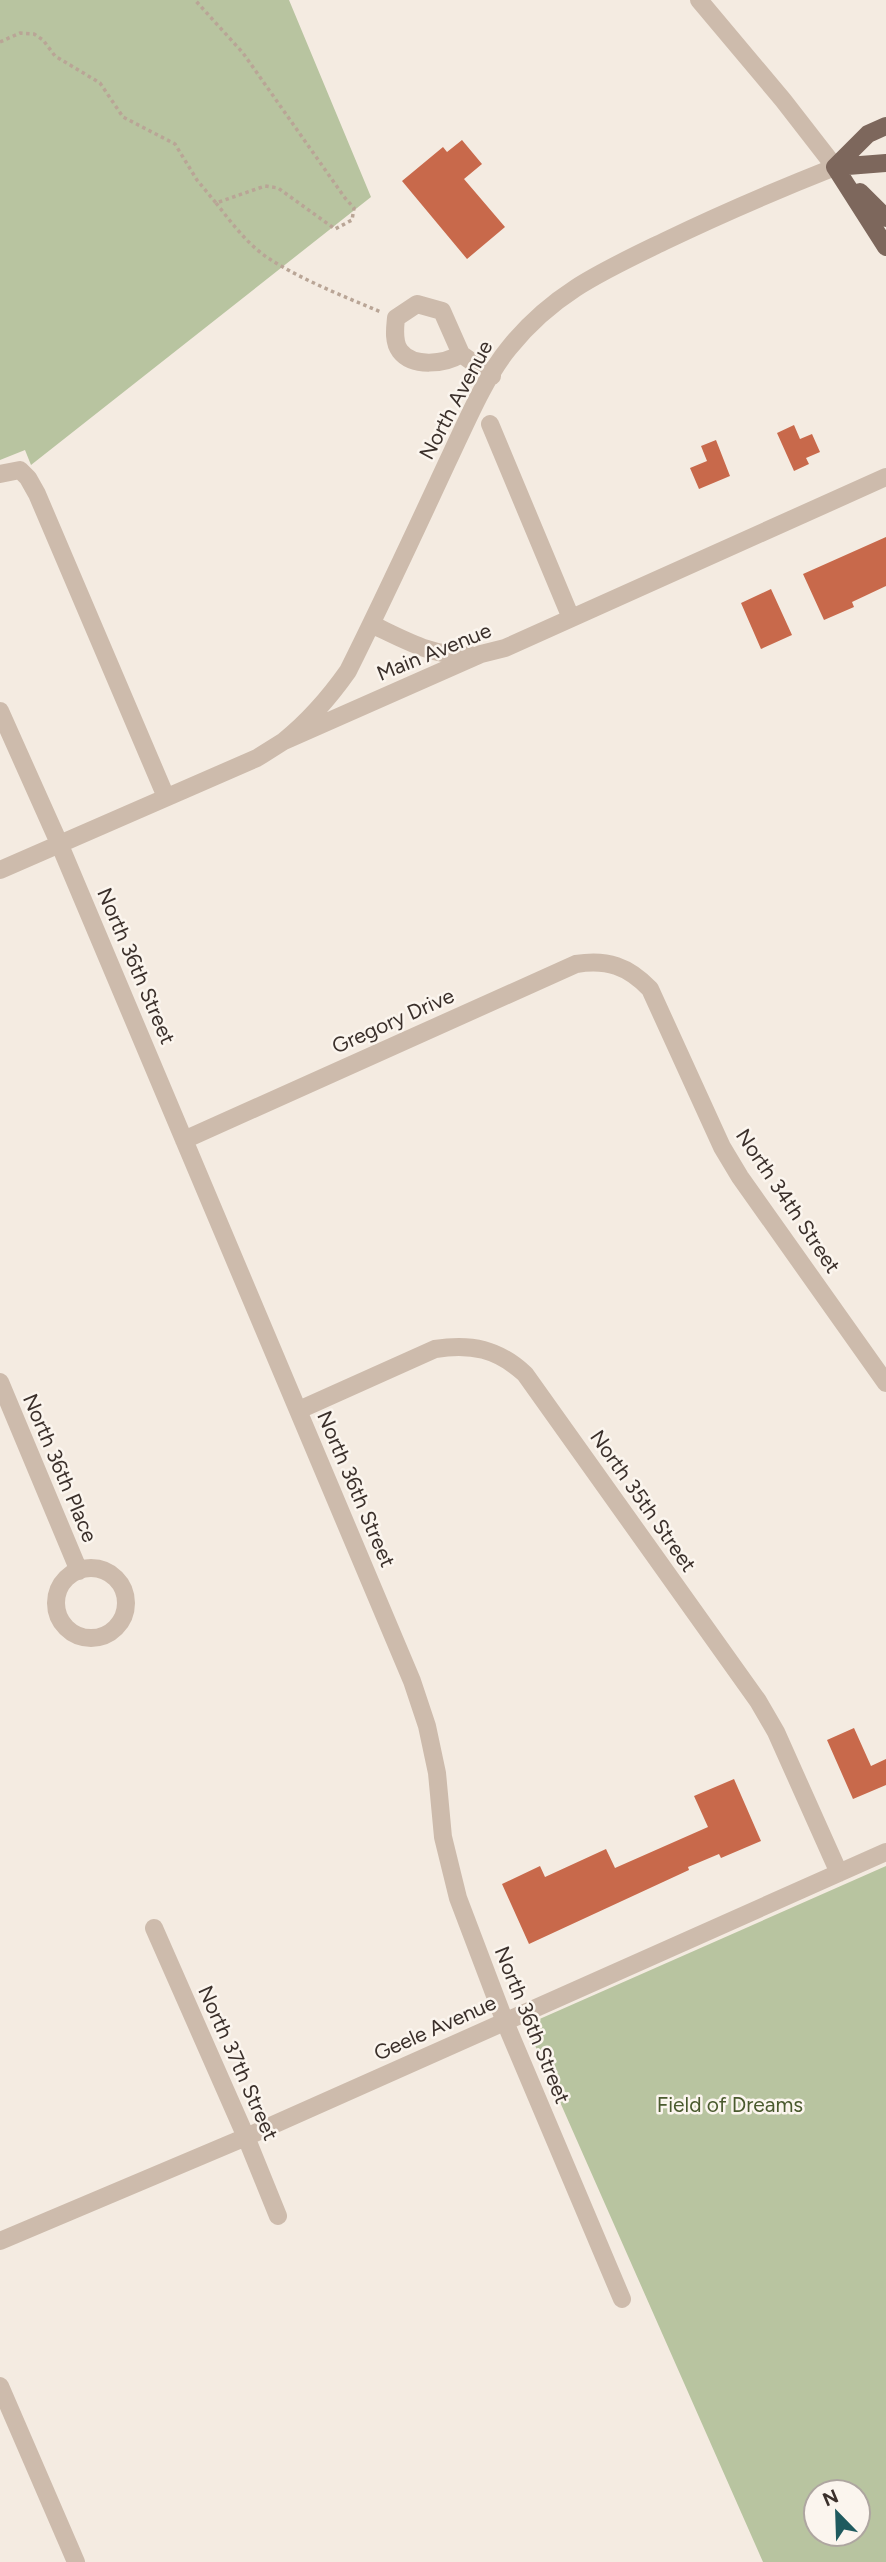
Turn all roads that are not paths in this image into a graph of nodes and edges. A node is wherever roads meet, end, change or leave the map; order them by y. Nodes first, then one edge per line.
1 (699, 0) edge
2 (886, 126) edge
3 (886, 163) edge
4 (835, 167) junction
5 (886, 218) edge
6 (886, 247) edge
7 (461, 354) junction
8 (492, 376) junction
9 (490, 424) dead end
10 (0, 474) edge
11 (886, 477) edge
12 (570, 618) junction
13 (371, 624) junction
14 (481, 654) junction
15 (0, 711) edge
16 (284, 741) junction
17 (166, 797) junction
18 (59, 843) junction
19 (0, 870) edge
20 (624, 967) joint
21 (184, 1140) junction
22 (0, 1382) edge
23 (886, 1383) edge
24 (299, 1410) junction
25 (79, 1571) dead end
26 (886, 1852) edge
27 (839, 1873) junction
28 (154, 1928) dead end
29 (505, 2022) junction
30 (246, 2137) junction
31 (278, 2216) dead end
32 (0, 2241) edge
33 (622, 2300) dead end
34 (0, 2386) edge
35 (76, 2562) edge

1 - 4 street
2 - 4 main road, North Avenue
3 - 4 main road, North Avenue
4 - 5 main road
4 - 6 main road
4 - 8 street, North Avenue
7 - 7 street
7 - 8 street
8 - 13 street, North Avenue
9 - 12 street
10 - 17 street
11 - 12 street, Main Avenue
12 - 14 street, Main Avenue
13 - 14 street
13 - 16 street, North Avenue
14 - 16 street, Main Avenue
15 - 18 street, North 36th Street
16 - 17 street, Main Avenue
17 - 18 street, Main Avenue
18 - 19 street, Main Avenue
18 - 21 street, North 36th Street
20 - 21 street, Gregory Drive
20 - 23 street, North 34th Street
21 - 24 street, North 36th Street
22 - 25 street, North 36th Place
24 - 27 street, North 35th Street
24 - 29 street, North 36th Street
26 - 27 street, Geele Avenue
27 - 29 street, Geele Avenue
28 - 30 street, North 37th Street
29 - 30 street, Geele Avenue
29 - 33 street, North 36th Street
30 - 31 street, North 37th Street
30 - 32 street, Geele Avenue
34 - 35 street

